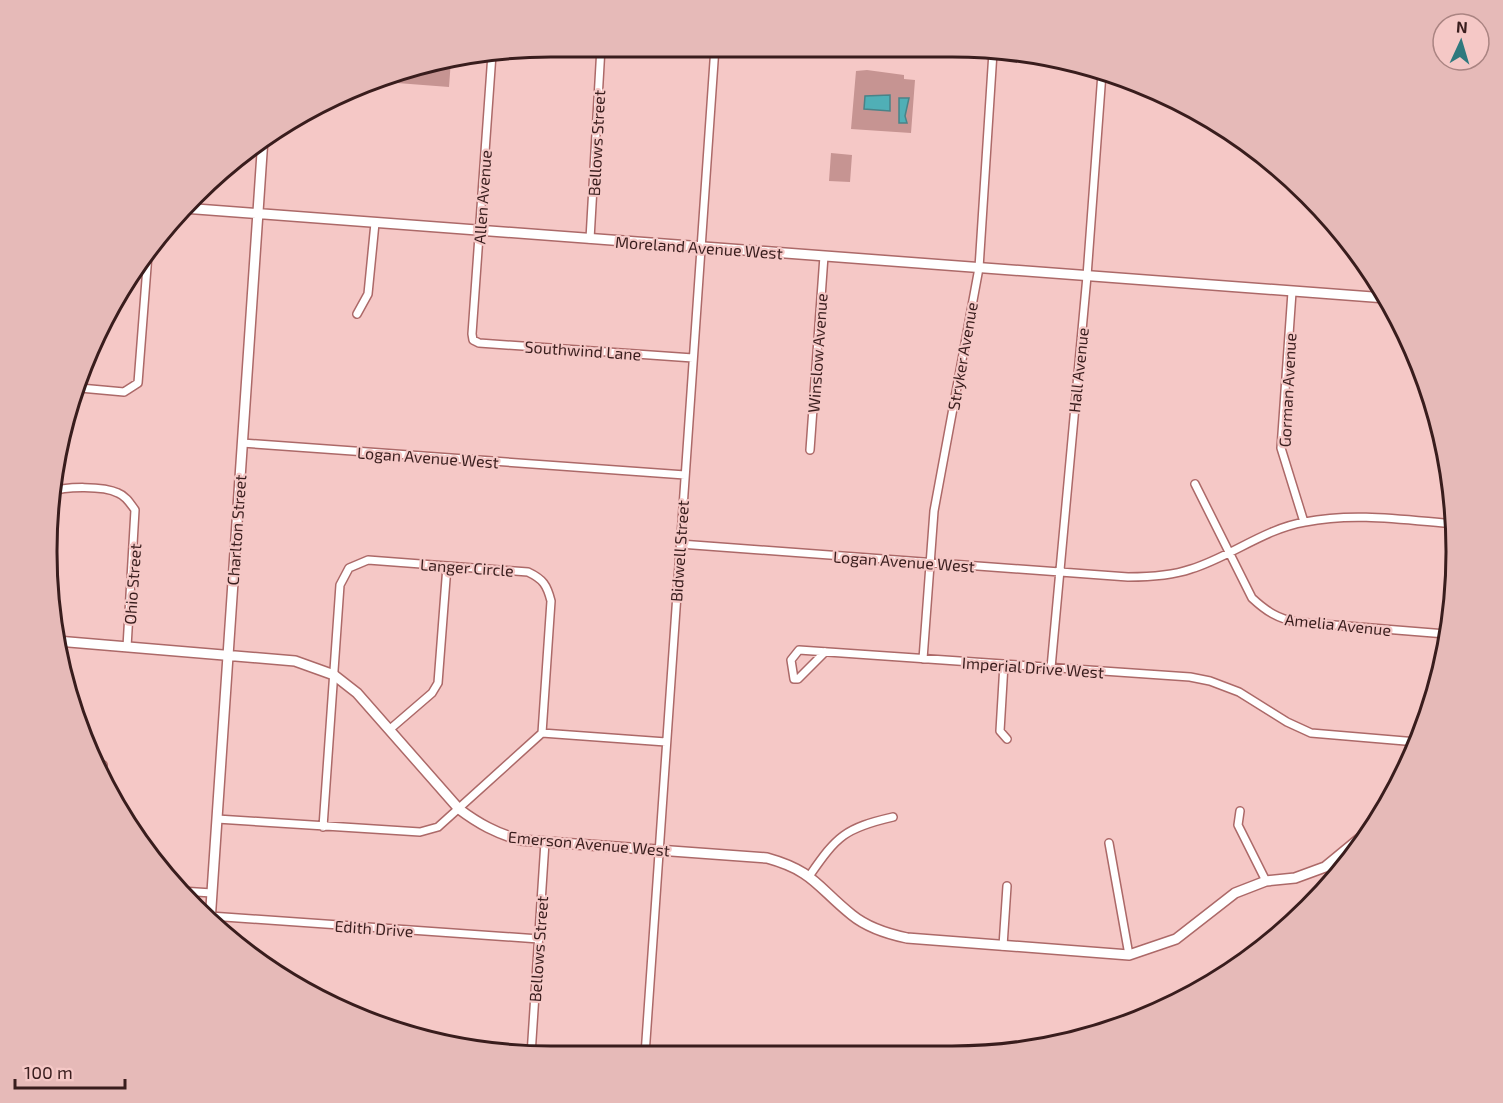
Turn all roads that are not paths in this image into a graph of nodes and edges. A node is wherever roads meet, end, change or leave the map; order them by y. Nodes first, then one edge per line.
1 (600, 57) edge
2 (713, 57) edge
3 (993, 59) edge
4 (492, 61) edge
5 (1101, 81) edge
6 (262, 150) edge
7 (195, 209) edge
8 (258, 214) junction
9 (375, 224) junction
10 (479, 231) junction
11 (590, 239) junction
12 (700, 248) junction
13 (824, 256) junction
14 (147, 267) edge
15 (979, 268) junction
16 (1087, 276) junction
17 (1292, 291) junction
18 (1376, 297) edge
19 (357, 314) dead end
20 (473, 340) joint
21 (693, 358) junction
22 (85, 388) edge
23 (242, 443) junction
24 (810, 450) dead end
25 (685, 475) junction
26 (1195, 484) dead end
27 (61, 489) edge
28 (1304, 522) junction
29 (1445, 523) edge
30 (680, 544) junction
31 (1229, 554) junction
32 (930, 563) junction
33 (447, 566) junction
34 (1058, 573) junction
35 (1439, 633) edge
36 (66, 643) edge
37 (127, 648) junction
38 (825, 652) junction
39 (227, 656) junction
40 (923, 659) junction
41 (1004, 664) junction
42 (1051, 668) junction
43 (334, 675) junction
44 (389, 730) junction
45 (542, 733) junction
46 (1007, 739) dead end
47 (1408, 741) edge
48 (666, 742) junction
49 (459, 809) junction
50 (1240, 811) dead end
51 (893, 817) dead end
52 (217, 819) junction
53 (323, 827) junction
54 (545, 842) junction
55 (1109, 843) dead end
56 (1347, 849) edge
57 (659, 850) junction
58 (810, 875) junction
59 (1266, 881) junction
60 (1007, 885) dead end
61 (193, 892) edge
62 (212, 893) junction
63 (211, 909) edge
64 (222, 920) edge
65 (539, 939) junction
66 (1003, 946) junction
67 (1129, 955) junction
68 (532, 1045) edge
69 (646, 1046) edge

1 - 11 street, Bellows Street
2 - 12 street, Bidwell Street
3 - 15 street, Stryker Avenue
4 - 10 street, Allen Avenue
5 - 16 street, Hall Avenue
6 - 8 street, Charlton Street
7 - 8 street, Moreland Avenue West
8 - 9 street, Moreland Avenue West
8 - 23 street, Charlton Street
9 - 10 street, Moreland Avenue West
9 - 19 street
10 - 11 street, Moreland Avenue West
10 - 20 street, Allen Avenue
11 - 12 street, Moreland Avenue West
12 - 13 street, Moreland Avenue West
12 - 21 street, Bidwell Street
13 - 15 street, Moreland Avenue West
13 - 24 street, Winslow Avenue
14 - 22 street
15 - 16 street, Moreland Avenue West
15 - 32 street, Stryker Avenue
16 - 17 street, Moreland Avenue West
16 - 34 street, Hall Avenue
17 - 18 street, Moreland Avenue West
17 - 28 street, Gorman Avenue
20 - 21 street, Southwind Lane
21 - 25 street, Bidwell Street
23 - 25 street, Logan Avenue West
23 - 39 street, Charlton Street
25 - 30 street, Bidwell Street
26 - 31 street, Amelia Avenue
27 - 37 street, Ohio Street
28 - 29 street, Logan Avenue West
28 - 31 street, Logan Avenue West
30 - 32 street, Logan Avenue West
30 - 48 street, Bidwell Street
31 - 34 street, Logan Avenue West
31 - 35 street, Amelia Avenue
32 - 34 street, Logan Avenue West
32 - 40 street, Stryker Avenue
33 - 43 street, Langer Circle
33 - 44 street
33 - 45 street, Langer Circle
34 - 42 street, Hall Avenue
36 - 37 street, Emerson Avenue West
37 - 39 street, Emerson Avenue West
38 - 38 street, Imperial Drive West
38 - 40 street, Imperial Drive West
39 - 43 street, Emerson Avenue West
39 - 52 street, Charlton Street
40 - 41 street, Imperial Drive West
41 - 42 street, Imperial Drive West
41 - 46 street
42 - 47 street, Imperial Drive West
43 - 44 street, Emerson Avenue West
43 - 53 street, Langer Circle
44 - 49 street, Emerson Avenue West
45 - 48 street
45 - 49 street
48 - 57 street, Bidwell Street
49 - 53 street
49 - 54 street, Emerson Avenue West
50 - 59 street
51 - 58 street
52 - 53 street
52 - 62 street, Charlton Street
54 - 57 street, Emerson Avenue West
54 - 65 street, Bellows Street
55 - 67 street
56 - 59 street
57 - 58 street, Emerson Avenue West
57 - 69 street, Bidwell Street
58 - 66 street, Emerson Avenue West
59 - 67 street
60 - 66 street
61 - 62 street
62 - 63 street, Charlton Street
64 - 65 street, Edith Drive
65 - 68 street, Bellows Street
66 - 67 street, Emerson Avenue West

